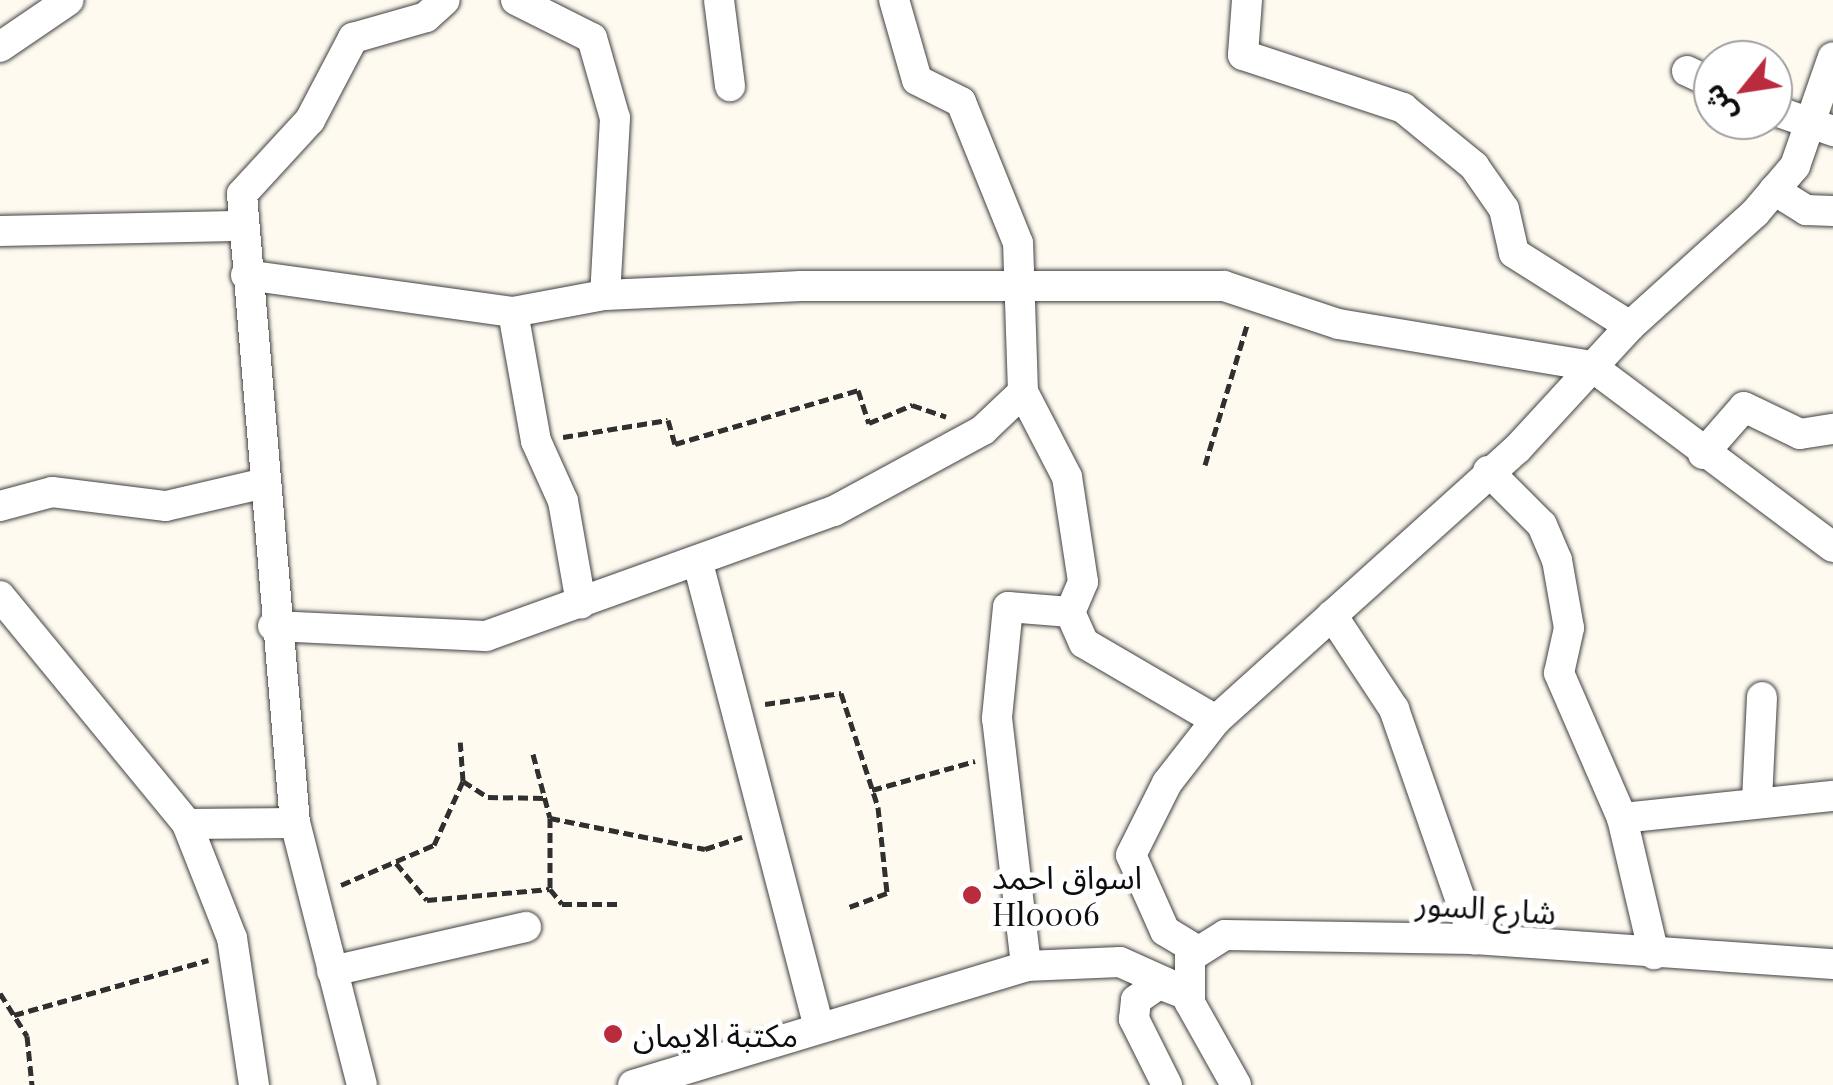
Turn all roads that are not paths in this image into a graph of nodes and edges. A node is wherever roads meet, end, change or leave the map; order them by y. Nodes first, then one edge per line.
1 (69, 0) edge
2 (445, 0) edge
3 (516, 0) edge
4 (720, 0) edge
5 (894, 0) edge
6 (1247, 0) edge
7 (0, 47) edge
8 (1833, 56) edge
9 (730, 86) dead end
10 (1793, 118) edge
11 (1821, 128) edge
12 (1774, 190) junction
13 (1833, 211) edge
14 (243, 226) junction
15 (0, 231) edge
16 (246, 275) junction
17 (1022, 289) junction
18 (605, 295) junction
19 (513, 312) junction
20 (1630, 326) junction
21 (1591, 366) junction
22 (1023, 392) junction
23 (1833, 429) edge
24 (1703, 454) junction
25 (1488, 471) junction
26 (261, 484) junction
27 (0, 506) edge
28 (1833, 547) edge
29 (698, 563) junction
30 (0, 596) edge
31 (581, 603) junction
32 (1070, 612) junction
33 (1332, 615) junction
34 (272, 626) junction
35 (1762, 697) dead end
36 (1216, 720) junction
37 (1833, 796) edge
38 (1757, 800) junction
39 (1622, 818) junction
40 (295, 822) junction
41 (187, 824) junction
42 (526, 927) dead end
43 (1474, 939) junction
44 (1196, 949) junction
45 (1654, 954) junction
46 (1833, 964) edge
47 (1026, 966) junction
48 (332, 971) junction
49 (1184, 995) junction
50 (819, 1026) junction
51 (254, 1085) edge
52 (362, 1085) edge
53 (634, 1085) edge
54 (1167, 1085) edge
55 (1236, 1085) edge

1 - 7 street
2 - 14 street
3 - 18 street
4 - 9 street
5 - 17 street
6 - 20 street
8 - 11 street
10 - 11 street
11 - 12 street
12 - 13 street
12 - 20 street
14 - 15 street
14 - 16 street
16 - 19 street
16 - 26 street
17 - 18 street
17 - 21 street
17 - 22 street
18 - 19 street
19 - 31 street
20 - 21 street
21 - 24 street
21 - 25 street
22 - 29 street
22 - 32 street
23 - 24 street
24 - 28 street
25 - 33 street
25 - 39 street
26 - 27 street
26 - 34 street
29 - 31 street
29 - 50 street
30 - 41 street
31 - 34 street
32 - 36 street
32 - 47 street
33 - 36 street
33 - 43 street
34 - 40 street
35 - 38 street
36 - 44 street
37 - 38 street
38 - 39 street
39 - 45 street
40 - 41 street
40 - 48 street
41 - 51 street
42 - 48 street
43 - 44 street, شارع السور
43 - 45 street, شارع السور
44 - 49 street
45 - 46 street, شارع السور
47 - 49 street
47 - 50 street
48 - 52 street
49 - 54 street
49 - 55 street
50 - 53 street

